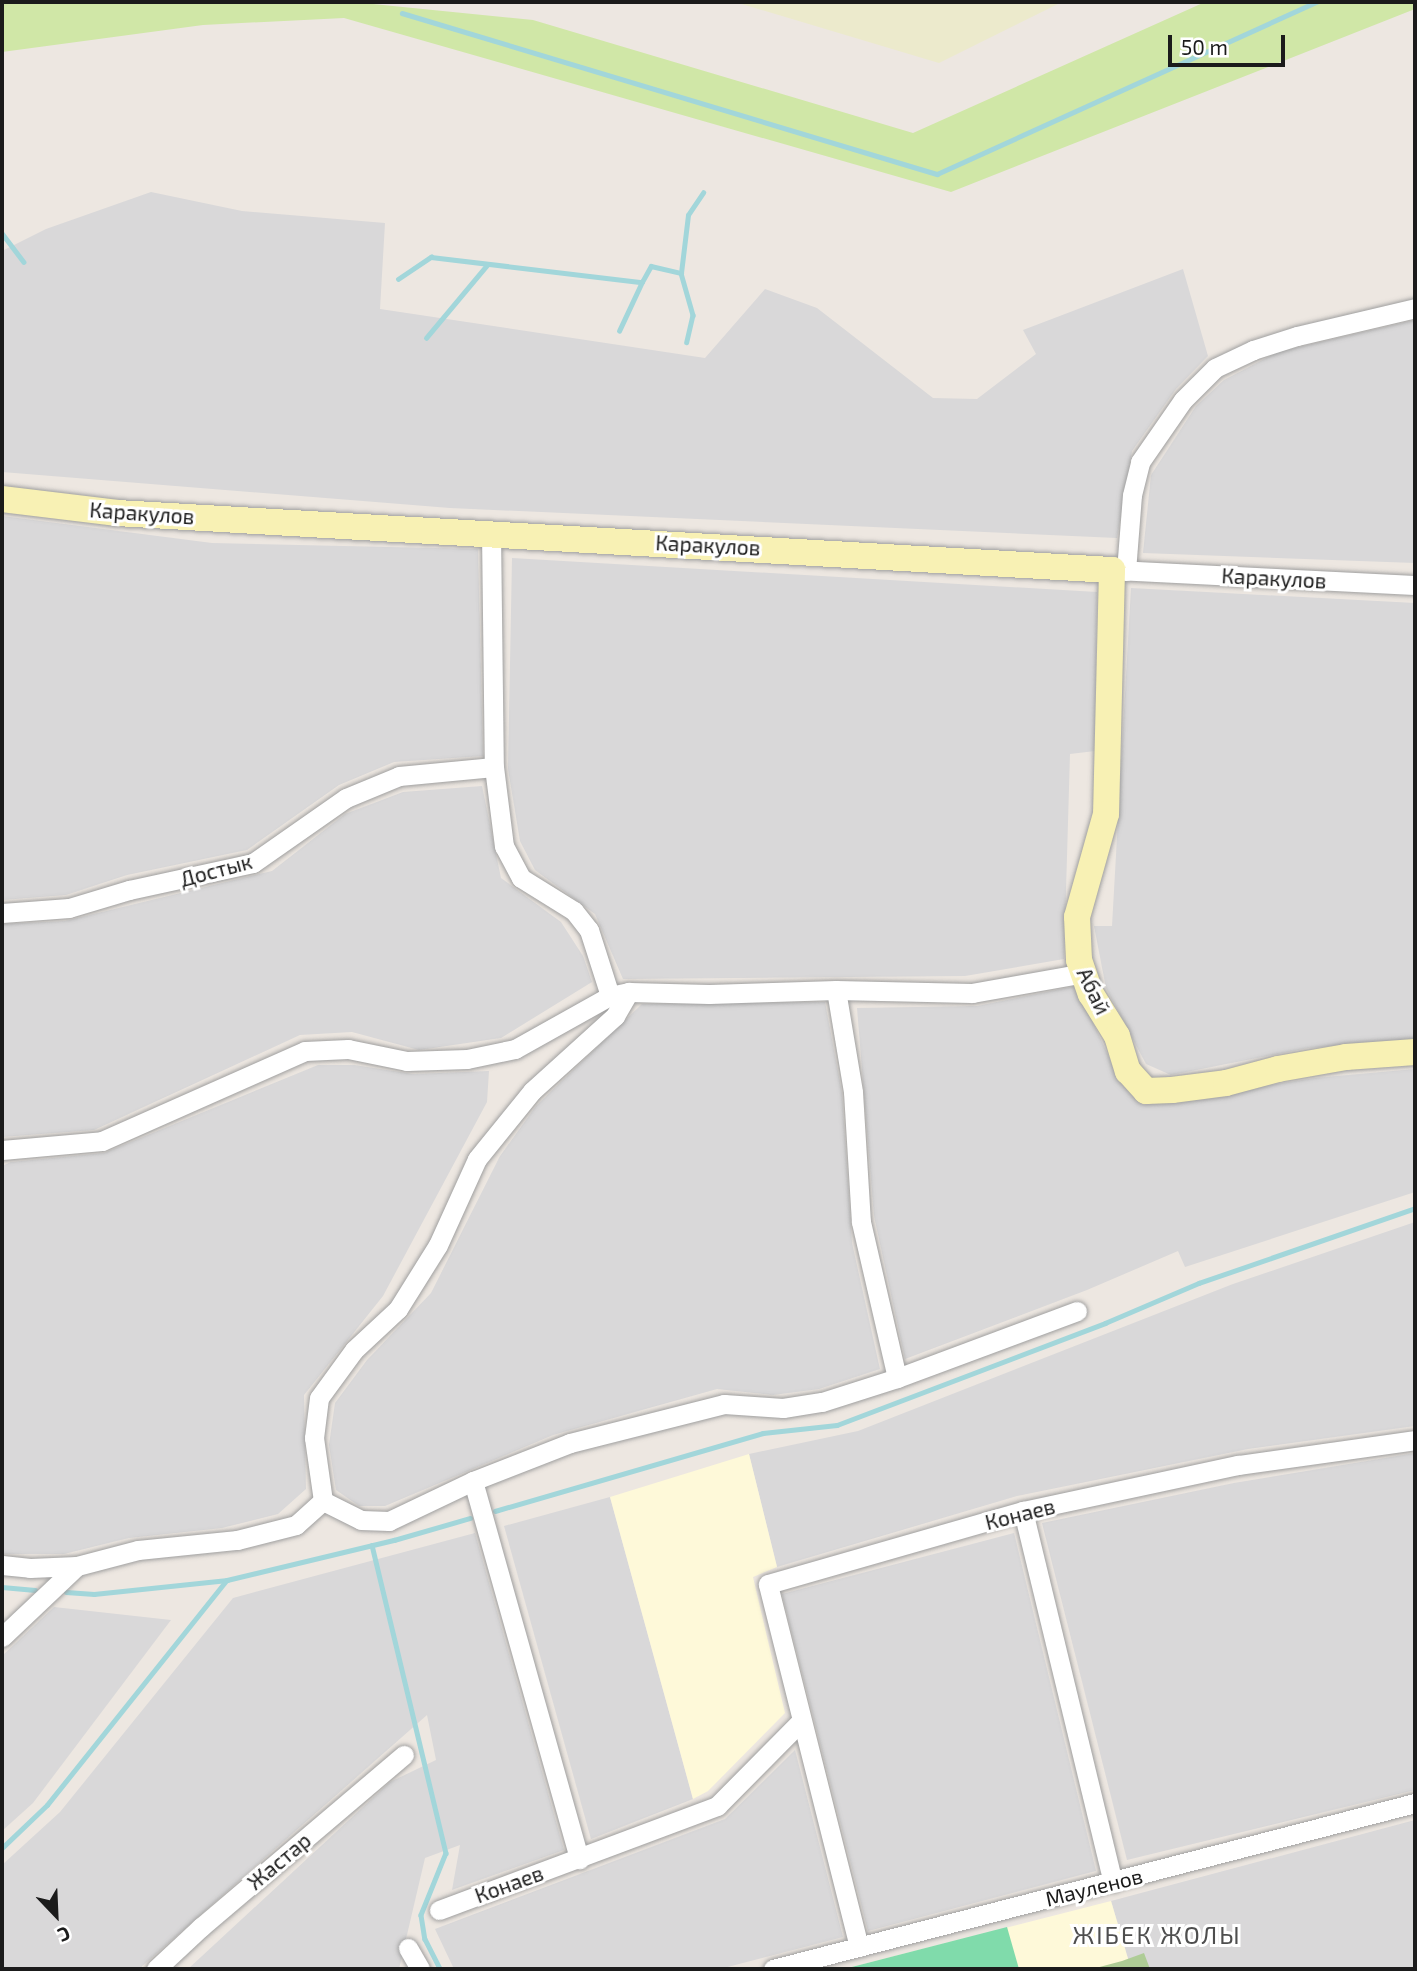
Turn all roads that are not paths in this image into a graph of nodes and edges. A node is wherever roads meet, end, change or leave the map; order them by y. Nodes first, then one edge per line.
1 (1415, 308) edge
2 (2, 499) edge
3 (491, 532) junction
4 (1119, 570) junction
5 (1415, 585) edge
6 (494, 767) junction
7 (2, 913) edge
8 (1084, 973) junction
9 (836, 989) junction
10 (620, 994) junction
11 (1415, 1052) edge
12 (2, 1150) edge
13 (1077, 1311) dead end
14 (897, 1378) junction
15 (1415, 1440) edge
16 (473, 1481) junction
17 (323, 1501) junction
18 (1023, 1511) junction
19 (2, 1565) edge
20 (77, 1566) junction
21 (2, 1637) edge
22 (801, 1721) junction
23 (404, 1755) dead end
24 (1415, 1804) edge
25 (579, 1859) junction
26 (1113, 1882) junction
27 (439, 1910) dead end
28 (859, 1947) junction
29 (408, 1948) dead end
30 (156, 1969) edge
31 (420, 1969) edge
32 (773, 1969) edge

1 - 4 street
2 - 3 main road, Каракулов
3 - 4 main road, Каракулов
3 - 6 street
4 - 5 street, Каракулов
4 - 8 main road, Абай
6 - 7 street, Достык
6 - 10 street
8 - 9 street
8 - 11 main road, Абай
9 - 10 street
9 - 14 street
10 - 12 street
10 - 17 street
13 - 14 street
14 - 16 street
15 - 18 street, Конаев
16 - 17 street
16 - 25 street
17 - 20 street
18 - 22 street, Конаев
18 - 26 street
19 - 20 street
20 - 21 street
22 - 25 street, Конаев
22 - 28 street, Конаев
23 - 30 street, Жастар
24 - 26 street, Мауленов
25 - 27 street, Конаев
26 - 28 street, Мауленов
28 - 32 street, Мауленов
29 - 31 street

